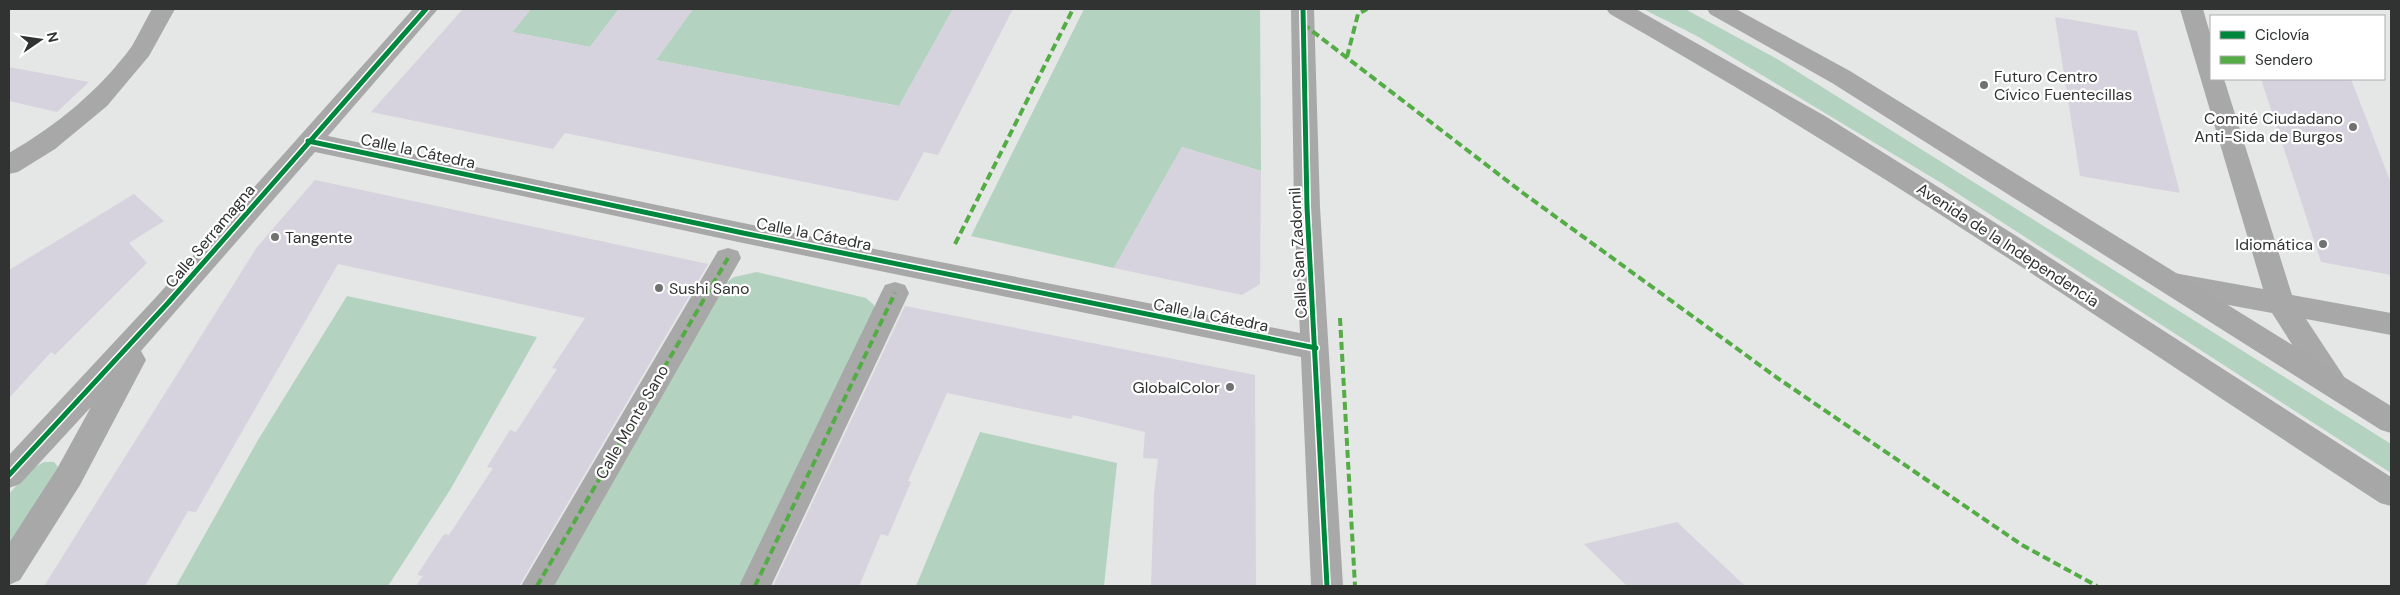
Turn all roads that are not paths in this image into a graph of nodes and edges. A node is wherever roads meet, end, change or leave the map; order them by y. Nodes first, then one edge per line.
1 (163, 9) edge
2 (426, 9) edge
3 (1303, 9) edge
4 (1618, 9) edge
5 (1718, 9) edge
6 (2191, 9) edge
7 (2210, 72) edge
8 (2212, 80) edge
9 (308, 141) junction
10 (9, 165) edge
11 (728, 258) dead end
12 (2174, 284) junction
13 (895, 293) dead end
14 (2281, 304) junction
15 (152, 323) junction
16 (2391, 324) edge
17 (1316, 348) junction
18 (2333, 384) junction
19 (2391, 421) edge
20 (9, 476) edge
21 (2391, 493) edge
22 (9, 570) edge
23 (537, 586) edge
24 (755, 586) edge
25 (1327, 586) edge

1 - 10 street
2 - 9 street, Calle Serramagna
3 - 17 street, Calle San Zadornil
4 - 21 main road, Avenida de la Independencia
5 - 12 main road
6 - 7 street
8 - 14 street
9 - 15 street, Calle Serramagna
9 - 17 street, Calle la Cátedra
11 - 23 street, Calle Monte Sano
12 - 14 street
12 - 18 main road
13 - 24 street
14 - 16 street
14 - 18 street
15 - 20 street, Calle Serramagna
15 - 22 street, Calle Serramagna
17 - 25 street, Calle San Zadornil
18 - 19 main road

